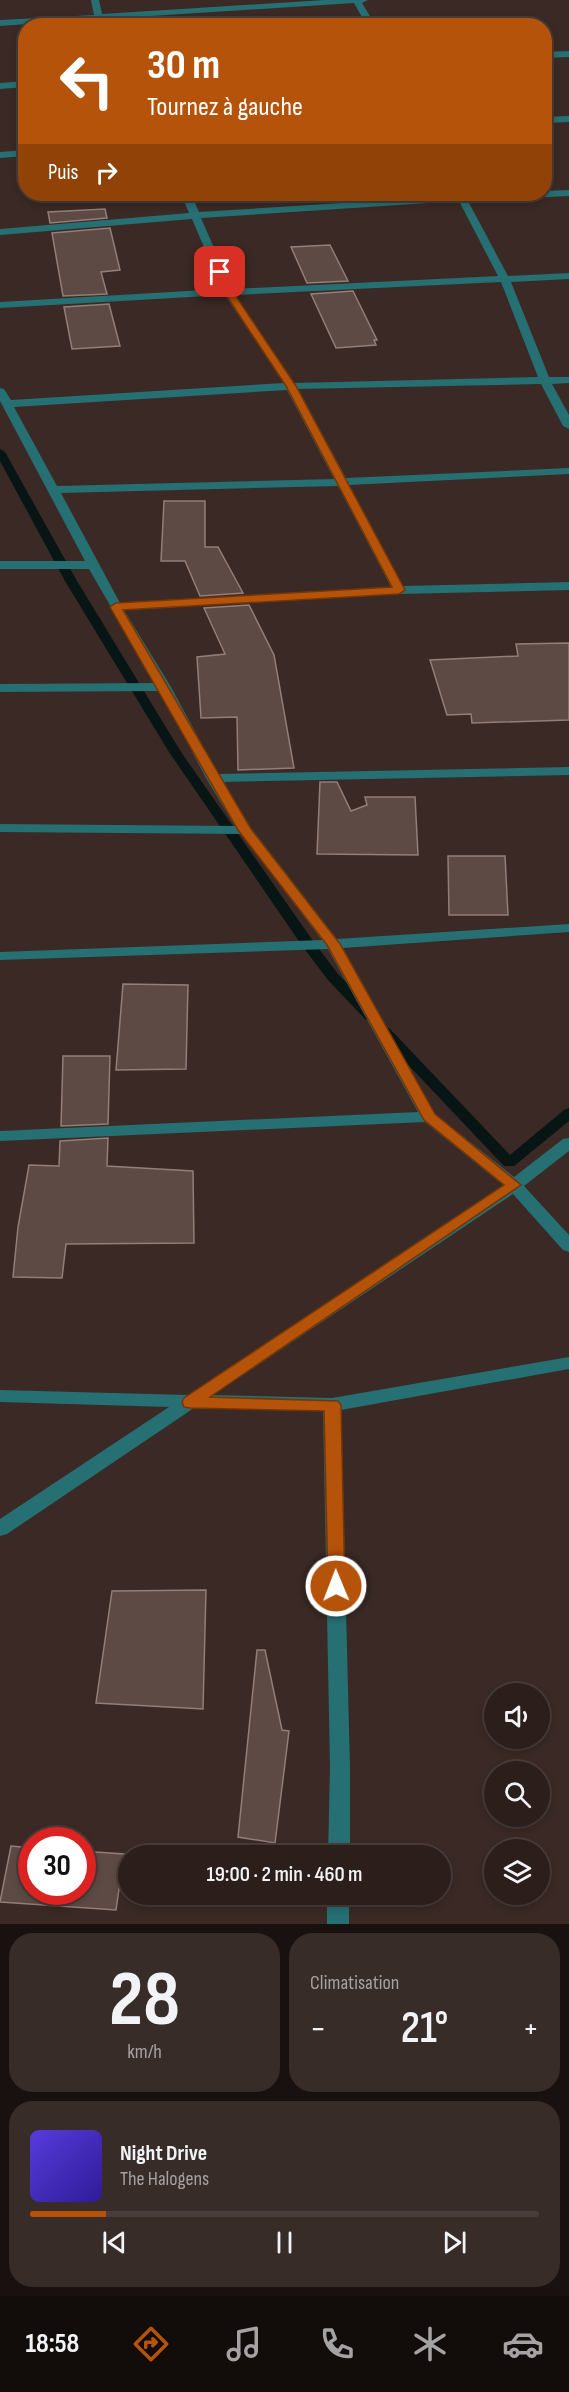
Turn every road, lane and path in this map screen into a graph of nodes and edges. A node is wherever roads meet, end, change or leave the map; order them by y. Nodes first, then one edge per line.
1 (95, 0) edge
2 (356, 0) edge
3 (364, 0) edge
4 (101, 18) edge
5 (148, 18) edge
6 (367, 18) edge
7 (0, 23) edge
8 (18, 23) edge
9 (569, 54) edge
10 (552, 55) edge
11 (18, 85) edge
12 (0, 86) edge
13 (569, 119) edge
14 (552, 120) edge
15 (18, 154) edge
16 (0, 155) edge
17 (552, 193) edge
18 (569, 193) edge
19 (189, 201) edge
20 (382, 201) edge
21 (464, 201) edge
22 (196, 215) junction
23 (0, 232) edge
24 (569, 276) edge
25 (505, 279) junction
26 (228, 292) junction
27 (0, 305) edge
28 (569, 380) edge
29 (545, 381) junction
30 (291, 386) junction
31 (4, 397) edge
32 (569, 426) edge
33 (569, 471) edge
34 (341, 482) junction
35 (54, 490) junction
36 (94, 565) junction
37 (0, 566) edge
38 (569, 585) edge
39 (399, 590) junction
40 (116, 607) junction
41 (164, 687) junction
42 (0, 688) edge
43 (569, 771) edge
44 (213, 778) junction
45 (0, 828) edge
46 (245, 830) junction
47 (569, 928) edge
48 (333, 944) junction
49 (0, 956) edge
50 (429, 1117) junction
51 (0, 1136) edge
52 (569, 1143) edge
53 (514, 1185) junction
54 (569, 1246) edge
55 (569, 1363) edge
56 (0, 1396) edge
57 (190, 1402) junction
58 (332, 1405) junction
59 (0, 1529) edge
60 (339, 1845) edge
61 (338, 1905) edge
62 (338, 1924) edge

1 - 4 street
2 - 3 street
2 - 5 street
2 - 6 street
7 - 8 street
9 - 10 street
11 - 12 street
13 - 14 street
15 - 16 street
17 - 18 street
19 - 22 street
20 - 22 street
21 - 25 street
22 - 23 street
22 - 26 street
24 - 25 street
25 - 26 street
25 - 29 street
26 - 27 street
26 - 30 street
28 - 29 street
29 - 30 street
29 - 32 street
30 - 31 street
30 - 34 street
31 - 35 street
33 - 34 street
34 - 35 street
34 - 39 street
35 - 36 street
36 - 37 street
36 - 40 street
38 - 39 street
39 - 40 street
40 - 41 street
41 - 42 street
41 - 44 street
43 - 44 street
44 - 46 street
45 - 46 street
46 - 48 street
47 - 48 street
48 - 49 street
48 - 50 street
50 - 51 street
50 - 53 street
52 - 53 street
53 - 54 street
53 - 57 street
55 - 58 street
56 - 57 street
57 - 58 street
57 - 59 street
58 - 60 street
61 - 62 street

